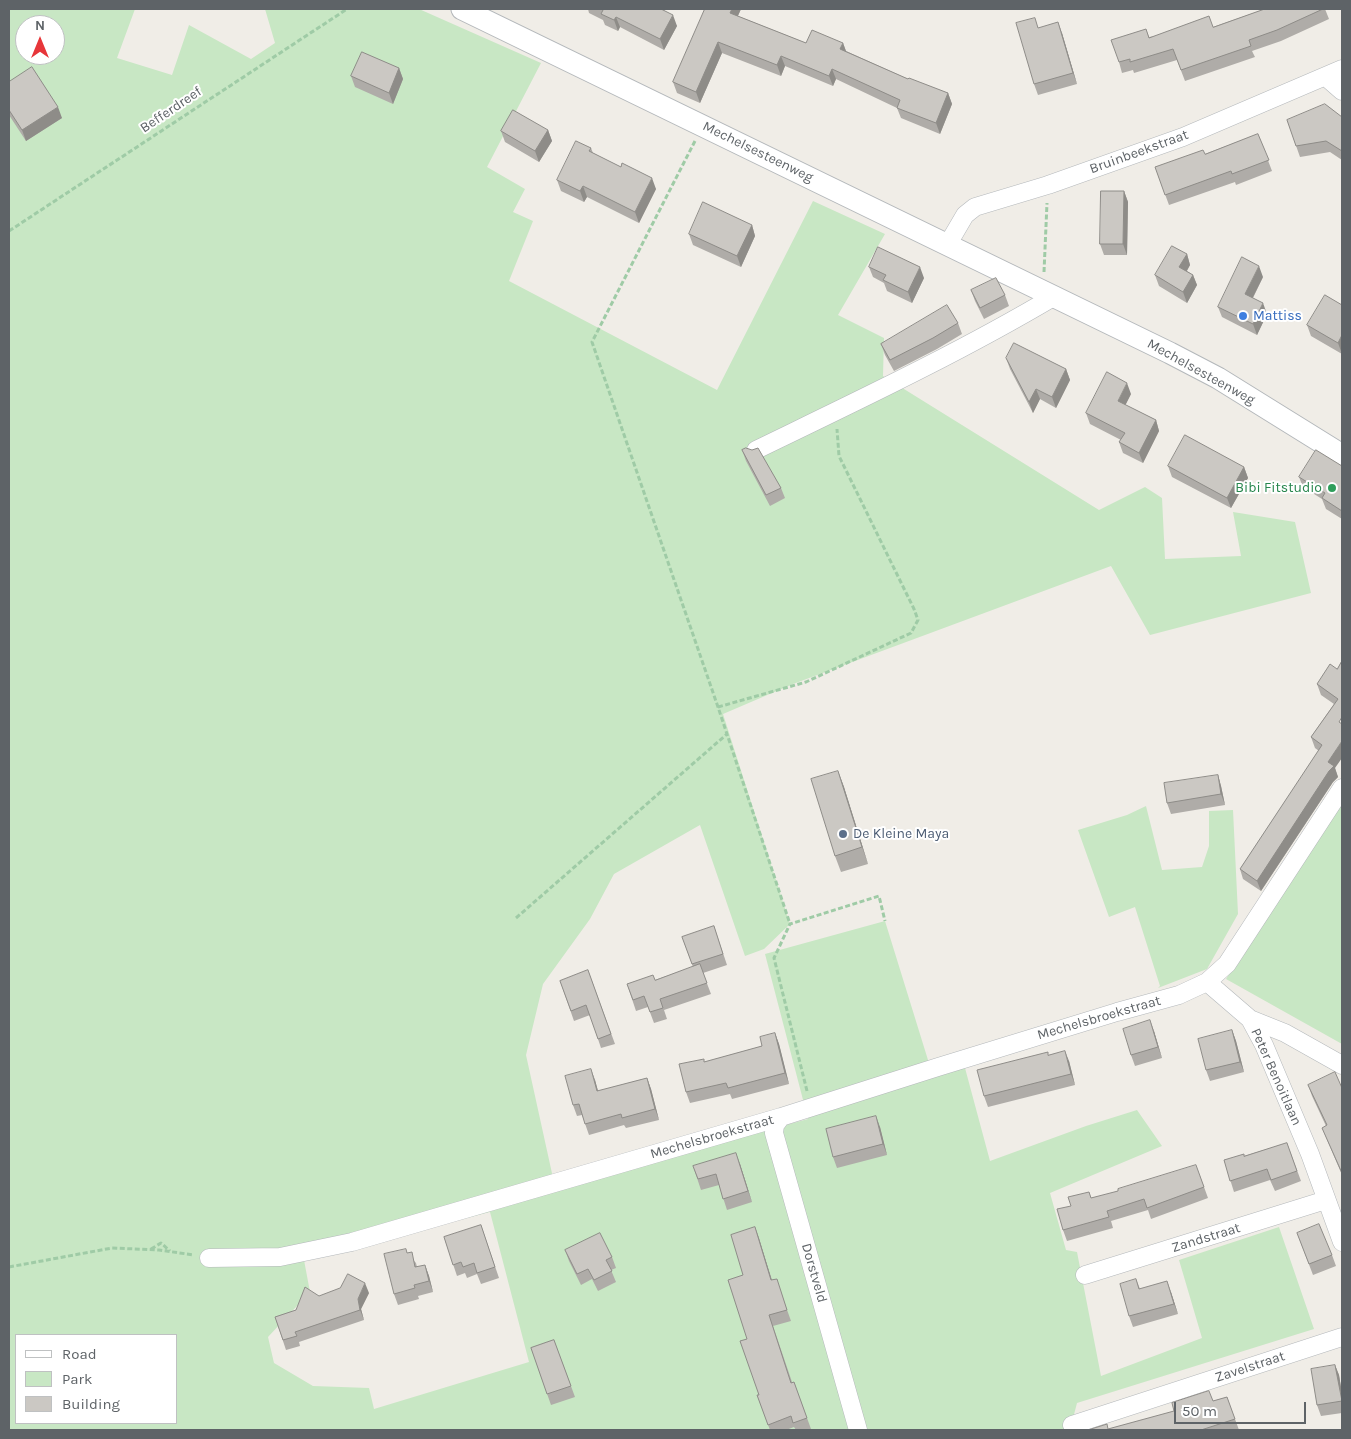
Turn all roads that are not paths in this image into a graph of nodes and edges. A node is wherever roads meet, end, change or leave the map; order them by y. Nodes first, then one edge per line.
1 (462, 9) edge
2 (1342, 69) edge
3 (1326, 77) junction
4 (1342, 91) edge
5 (948, 244) junction
6 (1049, 293) junction
7 (756, 450) edge
8 (1342, 455) edge
9 (1342, 788) edge
10 (1207, 982) junction
11 (1250, 1019) junction
12 (1342, 1065) edge
13 (781, 1117) junction
14 (1326, 1200) junction
15 (1342, 1242) edge
16 (209, 1258) road end
17 (1085, 1275) dead end
18 (1342, 1337) edge
19 (1072, 1425) dead end
20 (858, 1430) edge

1 - 5 street, Mechelsesteenweg
2 - 3 street, Bruinbeekstraat
3 - 4 street
3 - 5 street, Bruinbeekstraat
5 - 6 street, Mechelsesteenweg
6 - 7 street
6 - 8 street, Mechelsesteenweg
9 - 10 street
10 - 11 street, Peter Benoitlaan
10 - 13 street, Mechelsbroekstraat
11 - 12 street
11 - 14 street, Peter Benoitlaan
13 - 16 street, Mechelsbroekstraat
13 - 20 street, Dorstveld
14 - 15 street, Peter Benoitlaan
14 - 17 street, Zandstraat
18 - 19 street, Zavelstraat

